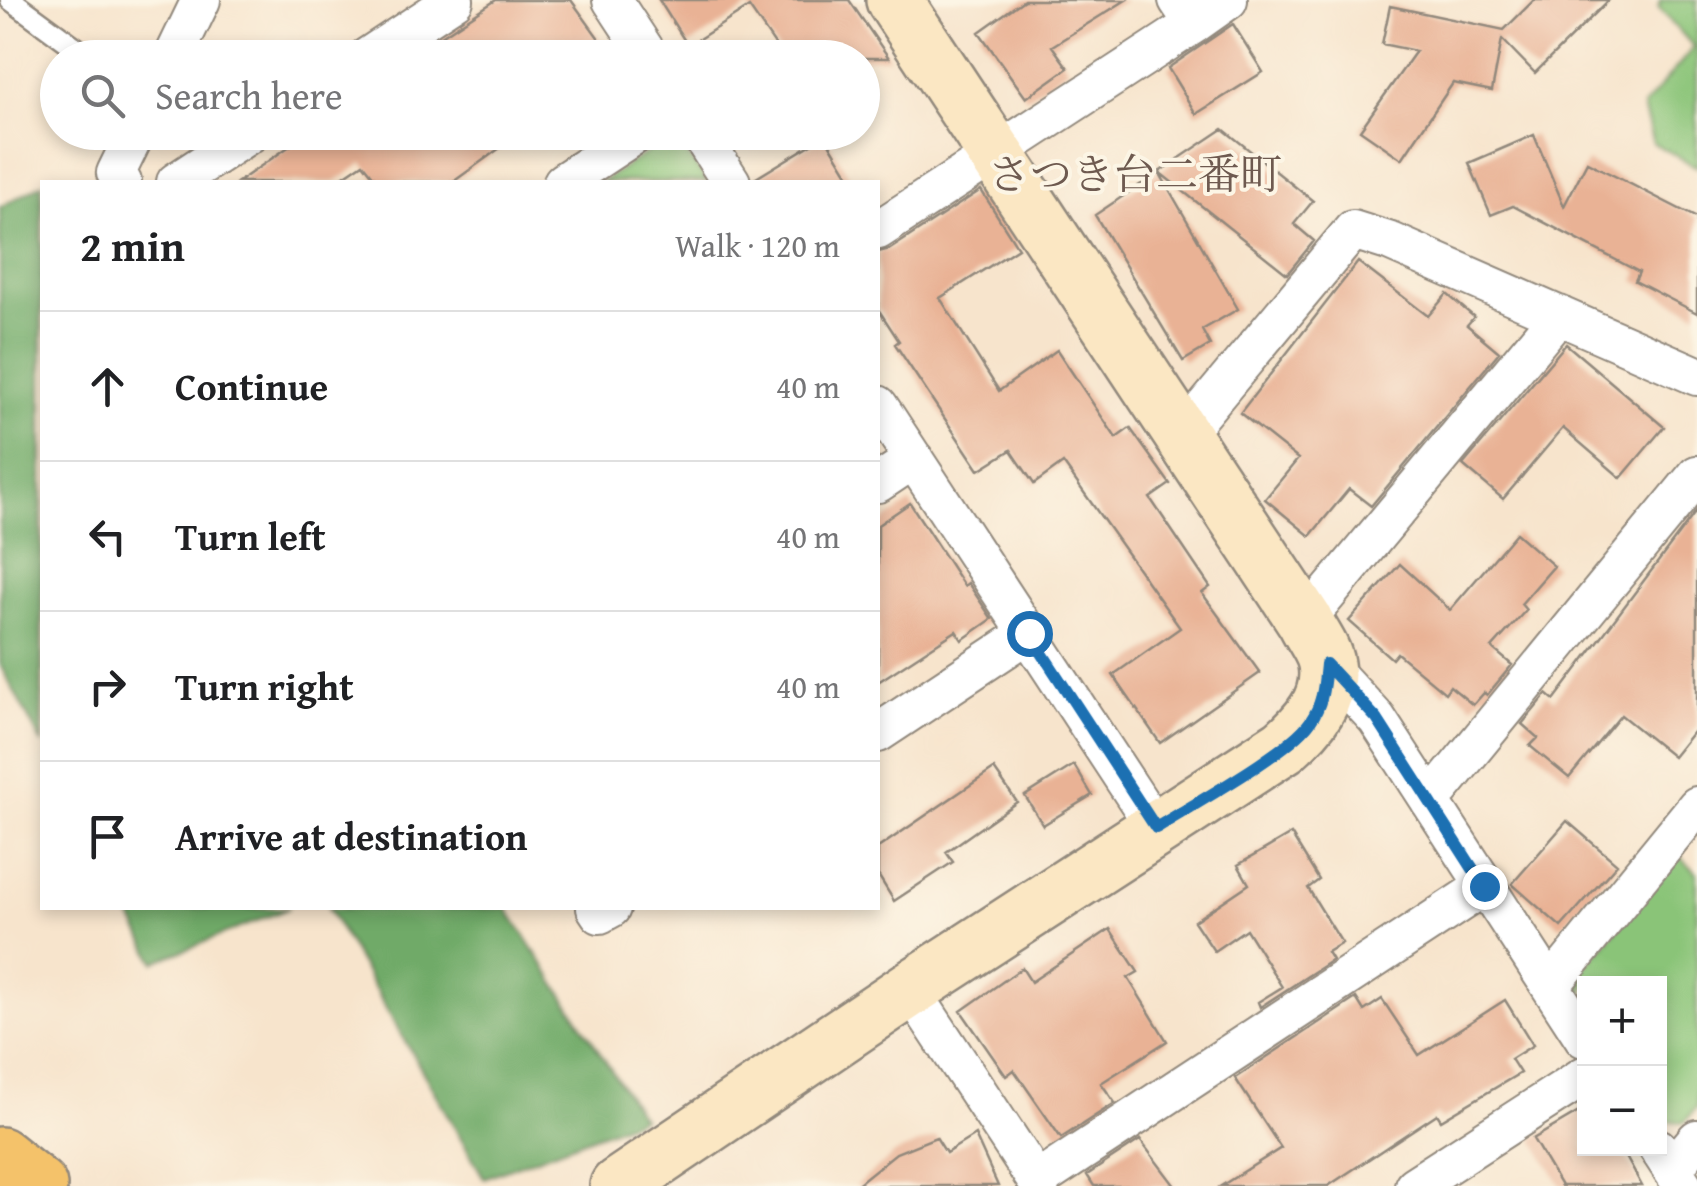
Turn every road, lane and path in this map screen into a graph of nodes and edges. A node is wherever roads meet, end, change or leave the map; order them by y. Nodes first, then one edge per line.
1 (11, 0) edge
2 (202, 0) edge
3 (454, 0) edge
4 (612, 0) edge
5 (894, 0) edge
6 (1228, 0) edge
7 (1186, 12) edge
8 (65, 40) edge
9 (182, 40) edge
10 (393, 40) edge
11 (638, 40) edge
12 (127, 150) edge
13 (225, 150) edge
14 (612, 150) edge
15 (711, 150) edge
16 (995, 154) junction
17 (121, 180) edge
18 (179, 180) edge
19 (566, 180) edge
20 (731, 180) edge
21 (880, 229) edge
22 (1559, 315) junction
23 (1697, 376) edge
24 (880, 407) edge
25 (1182, 437) junction
26 (914, 459) junction
27 (1697, 475) edge
28 (880, 482) edge
29 (1029, 633) junction
30 (1316, 642) junction
31 (880, 732) edge
32 (1430, 801) junction
33 (1697, 806) edge
34 (1156, 828) junction
35 (1484, 886) junction
36 (1551, 985) junction
37 (910, 989) junction
38 (1577, 1027) edge
39 (1577, 1081) edge
40 (1697, 1139) edge
41 (0, 1155) edge
42 (1671, 1168) edge
43 (1039, 1184) edge
44 (40, 1186) edge
45 (618, 1186) edge
46 (1414, 1186) edge

1 - 8 lane
2 - 9 street
3 - 10 street
4 - 11 street
5 - 16 street
6 - 7 street
7 - 16 street
12 - 17 street
13 - 18 street
14 - 19 street
15 - 20 street
16 - 21 street
16 - 25 street
22 - 23 street
22 - 25 street
22 - 30 street
24 - 26 street
25 - 30 street
26 - 28 street
26 - 29 street
27 - 32 street
29 - 31 street
29 - 34 street
30 - 32 street
30 - 34 street
32 - 35 street
33 - 36 street
34 - 37 street
35 - 36 street
35 - 43 street
36 - 38 street
37 - 43 street
37 - 45 street
39 - 46 street
40 - 42 street
41 - 44 highway

